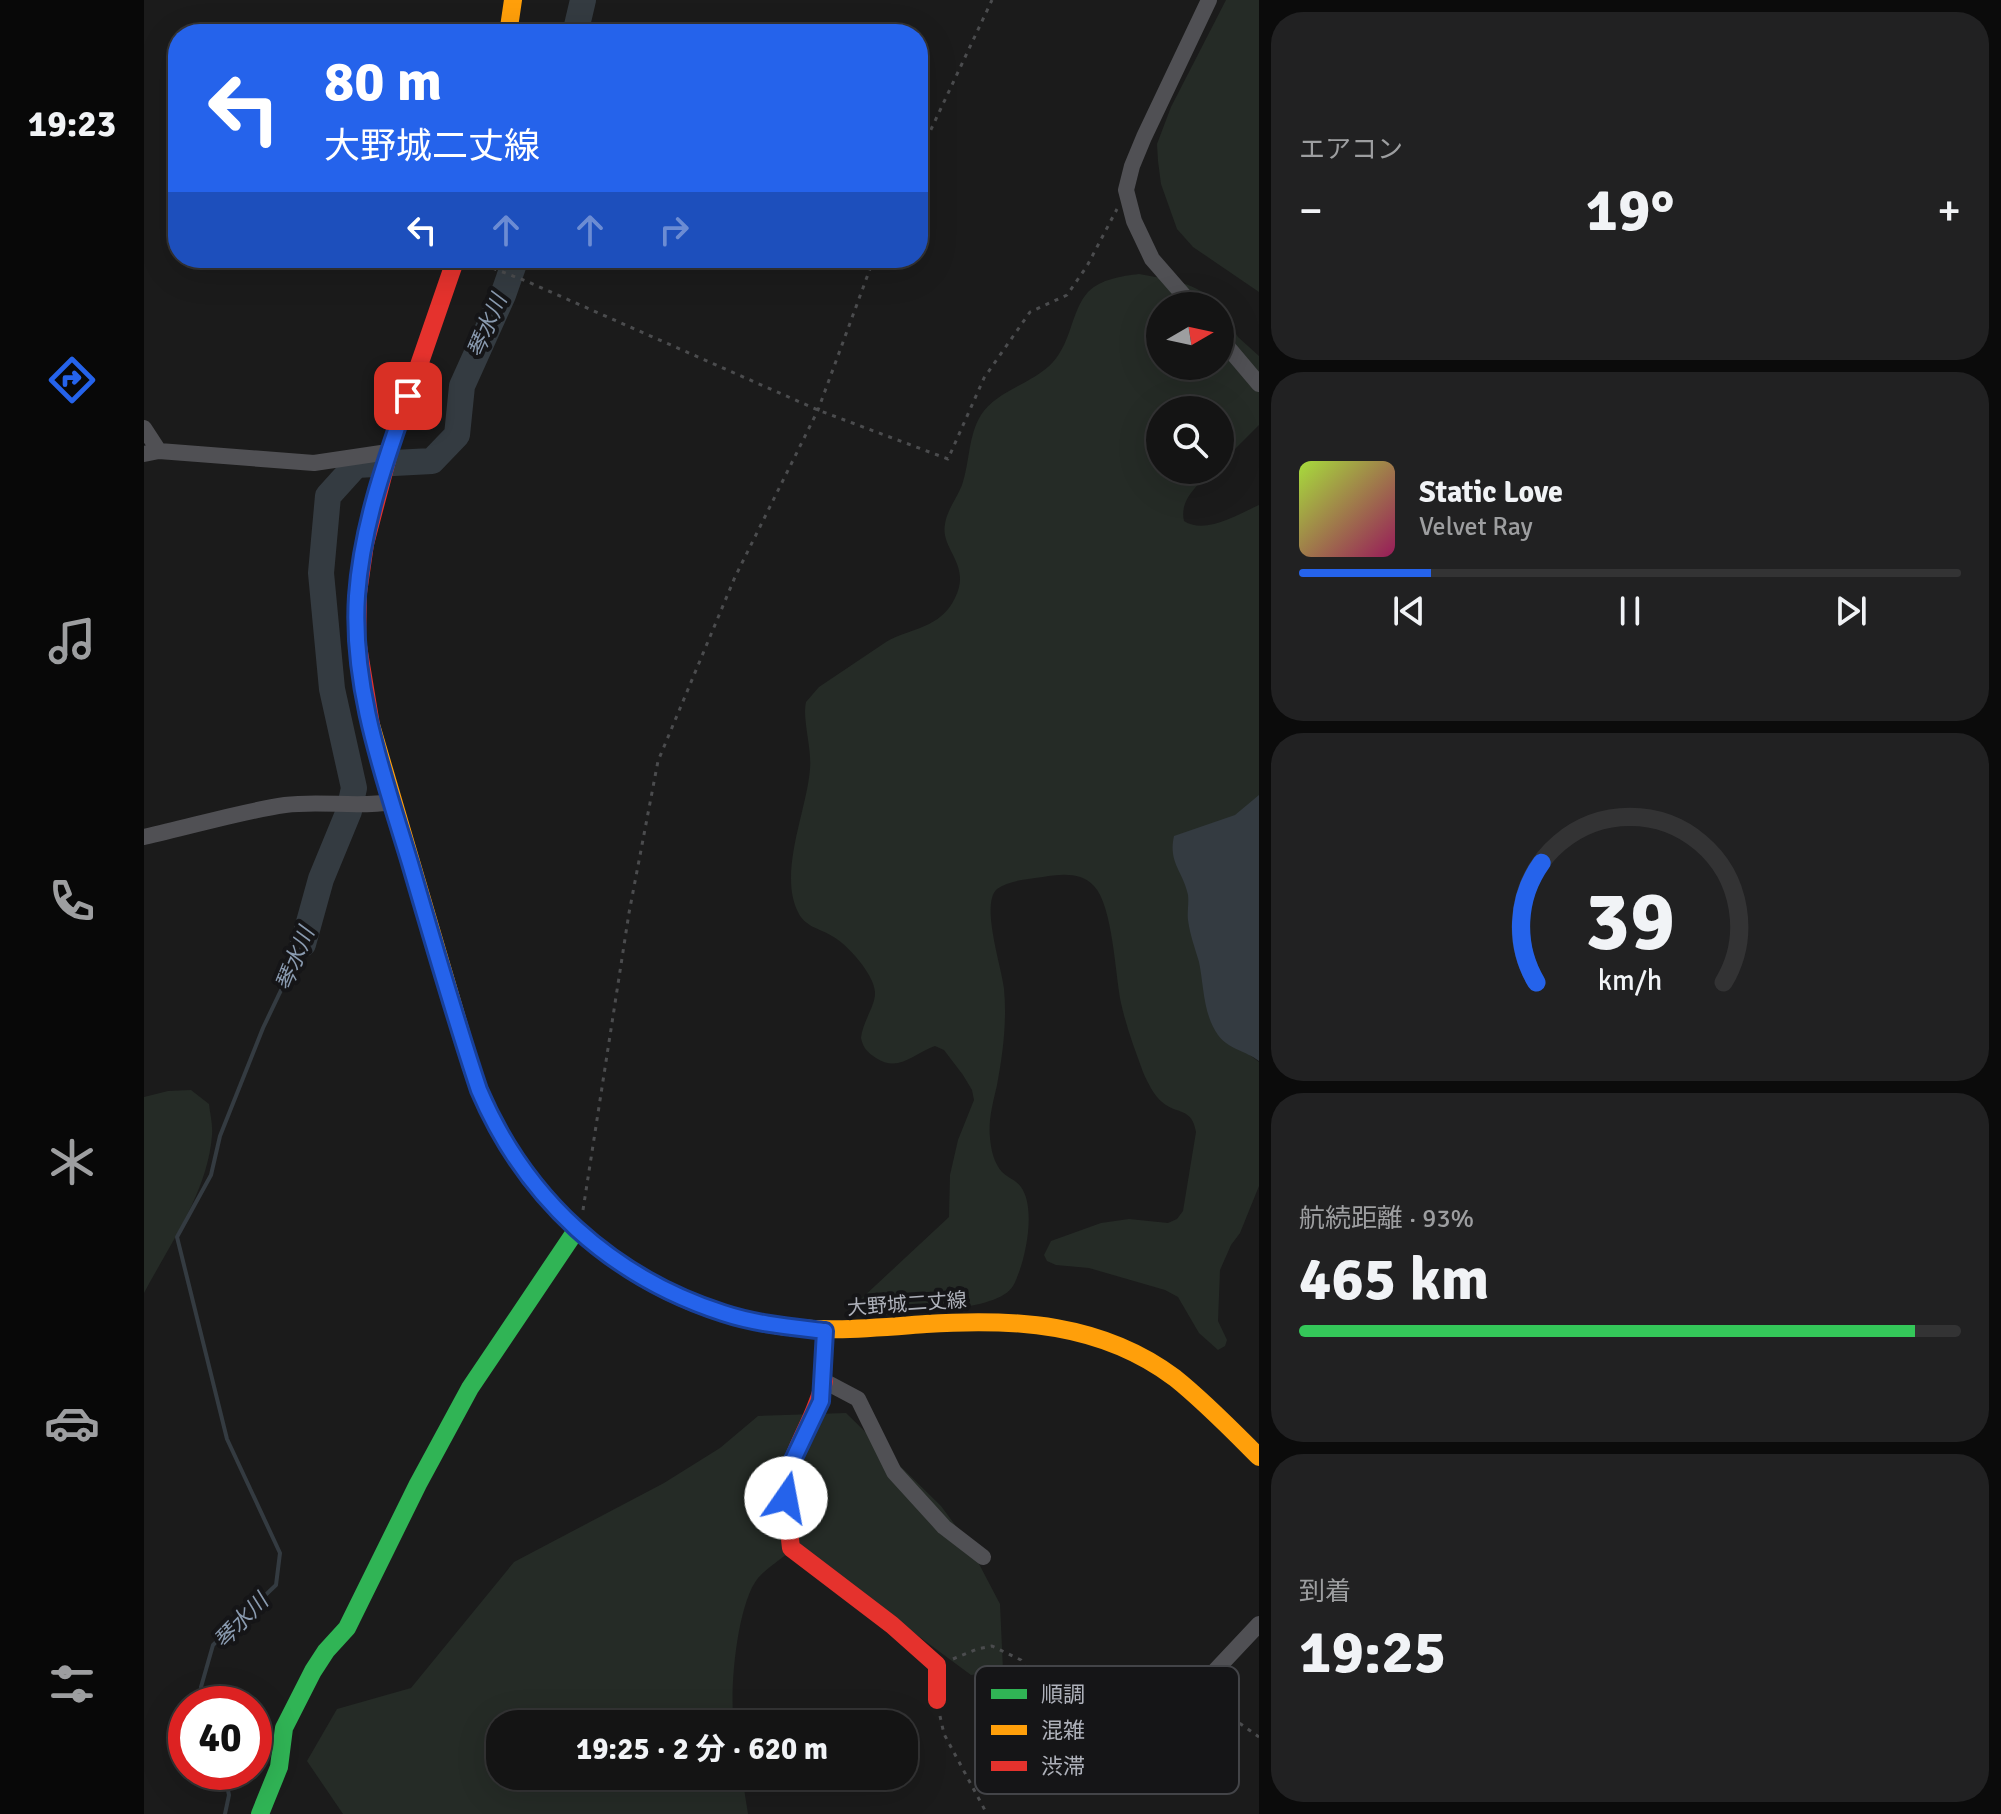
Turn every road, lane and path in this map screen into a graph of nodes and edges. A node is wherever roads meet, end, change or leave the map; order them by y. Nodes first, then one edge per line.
1 (513, 0) edge
2 (992, 0) edge
3 (1209, 0) edge
4 (509, 24) edge
5 (928, 136) edge
6 (1126, 190) junction
7 (452, 268) edge
8 (495, 268) edge
9 (870, 268) edge
10 (1181, 292) edge
11 (1234, 355) edge
12 (1259, 384) edge
13 (818, 410) junction
14 (144, 428) edge
15 (388, 452) junction
16 (152, 453) edge
17 (391, 802) junction
18 (144, 837) edge
19 (577, 1229) junction
20 (825, 1331) junction
21 (824, 1381) junction
22 (1259, 1457) edge
23 (983, 1557) dead end
24 (1259, 1624) edge
25 (937, 1665) junction
26 (1025, 1666) edge
27 (1220, 1666) edge
28 (937, 1700) joint
29 (1239, 1722) edge
30 (1259, 1737) edge
31 (975, 1792) edge
32 (976, 1794) edge
33 (260, 1814) edge
34 (987, 1814) edge

1 - 4 main road
2 - 5 path
3 - 6 street
6 - 10 street
6 - 13 path
7 - 15 main road
8 - 13 path
9 - 13 path
11 - 12 street
13 - 19 path
14 - 16 street
15 - 16 street
15 - 17 main road, 大野城二丈線
17 - 18 street
17 - 19 main road, 大野城二丈線
19 - 20 main road, 大野城二丈線
19 - 33 main road
20 - 21 street
20 - 22 main road, 大野城二丈線
21 - 23 street
21 - 25 main road
24 - 27 street
25 - 26 path
25 - 28 main road
28 - 31 path
29 - 30 path
32 - 34 path

